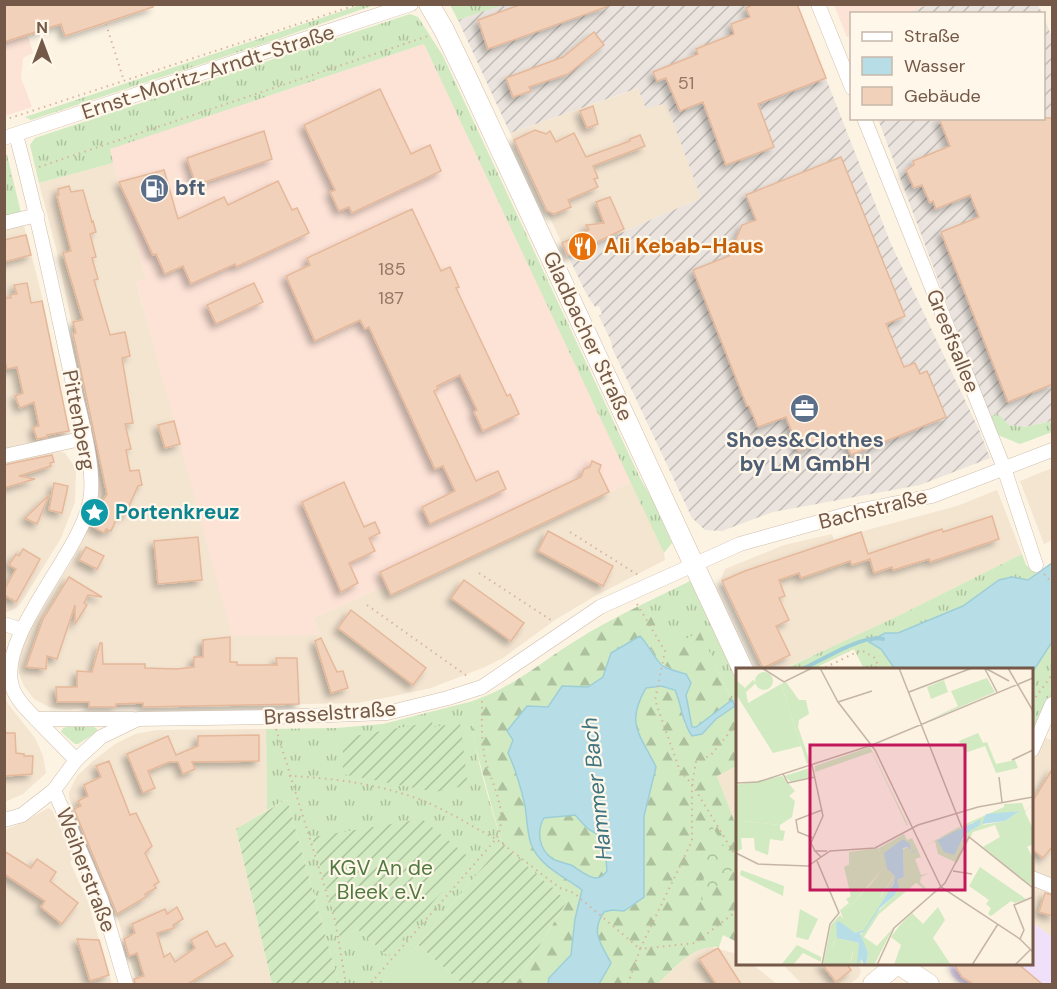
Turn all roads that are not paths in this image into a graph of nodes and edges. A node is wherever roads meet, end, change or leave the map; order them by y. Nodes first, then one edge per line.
1 (411, 4) edge
2 (429, 4) edge
3 (818, 4) edge
4 (850, 82) edge
5 (865, 120) edge
6 (10, 136) edge
7 (37, 215) junction
8 (4, 223) edge
9 (85, 438) junction
10 (1053, 450) edge
11 (4, 456) edge
12 (1004, 468) junction
13 (693, 564) junction
14 (1036, 565) dead end
15 (4, 624) edge
16 (22, 630) junction
17 (743, 668) edge
18 (1053, 704) edge
19 (36, 719) junction
20 (138, 719) junction
21 (1033, 748) edge
22 (76, 760) junction
23 (54, 790) junction
24 (4, 820) edge
25 (1033, 878) edge
26 (1053, 886) edge
27 (895, 965) edge
28 (900, 965) edge
29 (126, 984) edge
30 (873, 984) edge
31 (930, 984) edge

1 - 6 street, Ernst-Moritz-Arndt-Straße
2 - 13 main road, Gladbacher Straße
3 - 4 street
5 - 12 street, Greefsallee
6 - 7 street, Pittenberg
7 - 8 street
7 - 9 street, Pittenberg
9 - 11 street
9 - 16 street, Pittenberg
10 - 12 street, Bachstraße
12 - 13 street, Bachstraße
12 - 14 street, Greefsallee
13 - 17 main road, Gladbacher Straße
13 - 20 street, Brasselstraße
15 - 16 street
16 - 19 street, Pittenberg
18 - 21 street
19 - 20 street
19 - 22 street, Pittenberg
20 - 22 street, Brasselstraße
22 - 23 street, Brasselstraße
23 - 24 street, Brasselstraße
23 - 29 street, Weiherstraße
25 - 26 street
27 - 30 main road
28 - 31 main road

